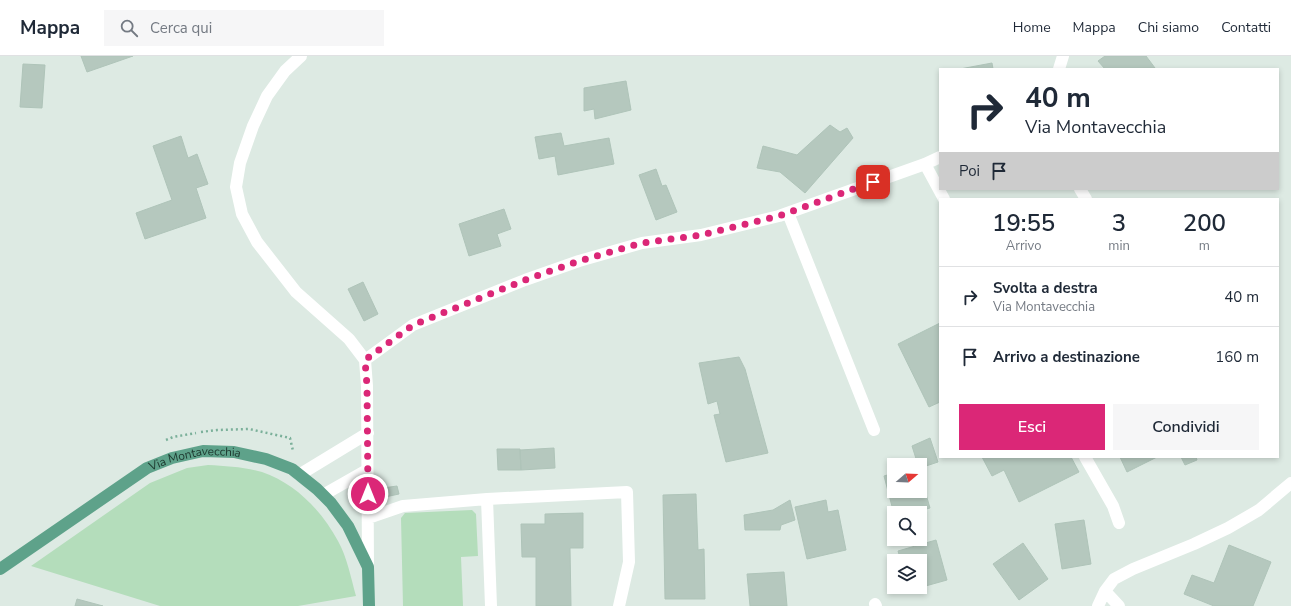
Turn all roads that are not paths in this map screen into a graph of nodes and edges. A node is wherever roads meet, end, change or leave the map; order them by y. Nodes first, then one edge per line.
1 (301, 56) edge
2 (1063, 56) edge
3 (1059, 68) edge
4 (939, 157) edge
5 (925, 164) junction
6 (939, 190) edge
7 (788, 213) junction
8 (365, 360) junction
9 (874, 430) dead end
10 (368, 433) junction
11 (1086, 458) edge
12 (367, 470) junction
13 (299, 475) junction
14 (1291, 483) edge
15 (323, 495) junction
16 (487, 499) junction
17 (368, 518) junction
18 (1119, 523) dead end
19 (368, 568) junction
20 (0, 569) edge
21 (1105, 591) junction
22 (369, 606) edge
23 (491, 606) edge
24 (619, 606) edge
25 (1098, 606) edge
26 (1119, 606) edge

1 - 8 street
2 - 3 street
4 - 5 street
5 - 6 street
5 - 7 street
7 - 8 street
7 - 9 street
8 - 10 street, Via Montavecchia
10 - 12 street, Via Montavecchia
10 - 13 street
11 - 18 street
12 - 15 street
12 - 17 street, Via Montavecchia
13 - 15 main road, Via Montavecchia
13 - 20 main road, Via Montavecchia
14 - 21 street
15 - 19 main road, Via Montavecchia
16 - 17 street
16 - 23 street
16 - 24 street
17 - 19 street, Via Montavecchia
19 - 22 main road, Via Montavecchia
21 - 25 street
21 - 26 street

